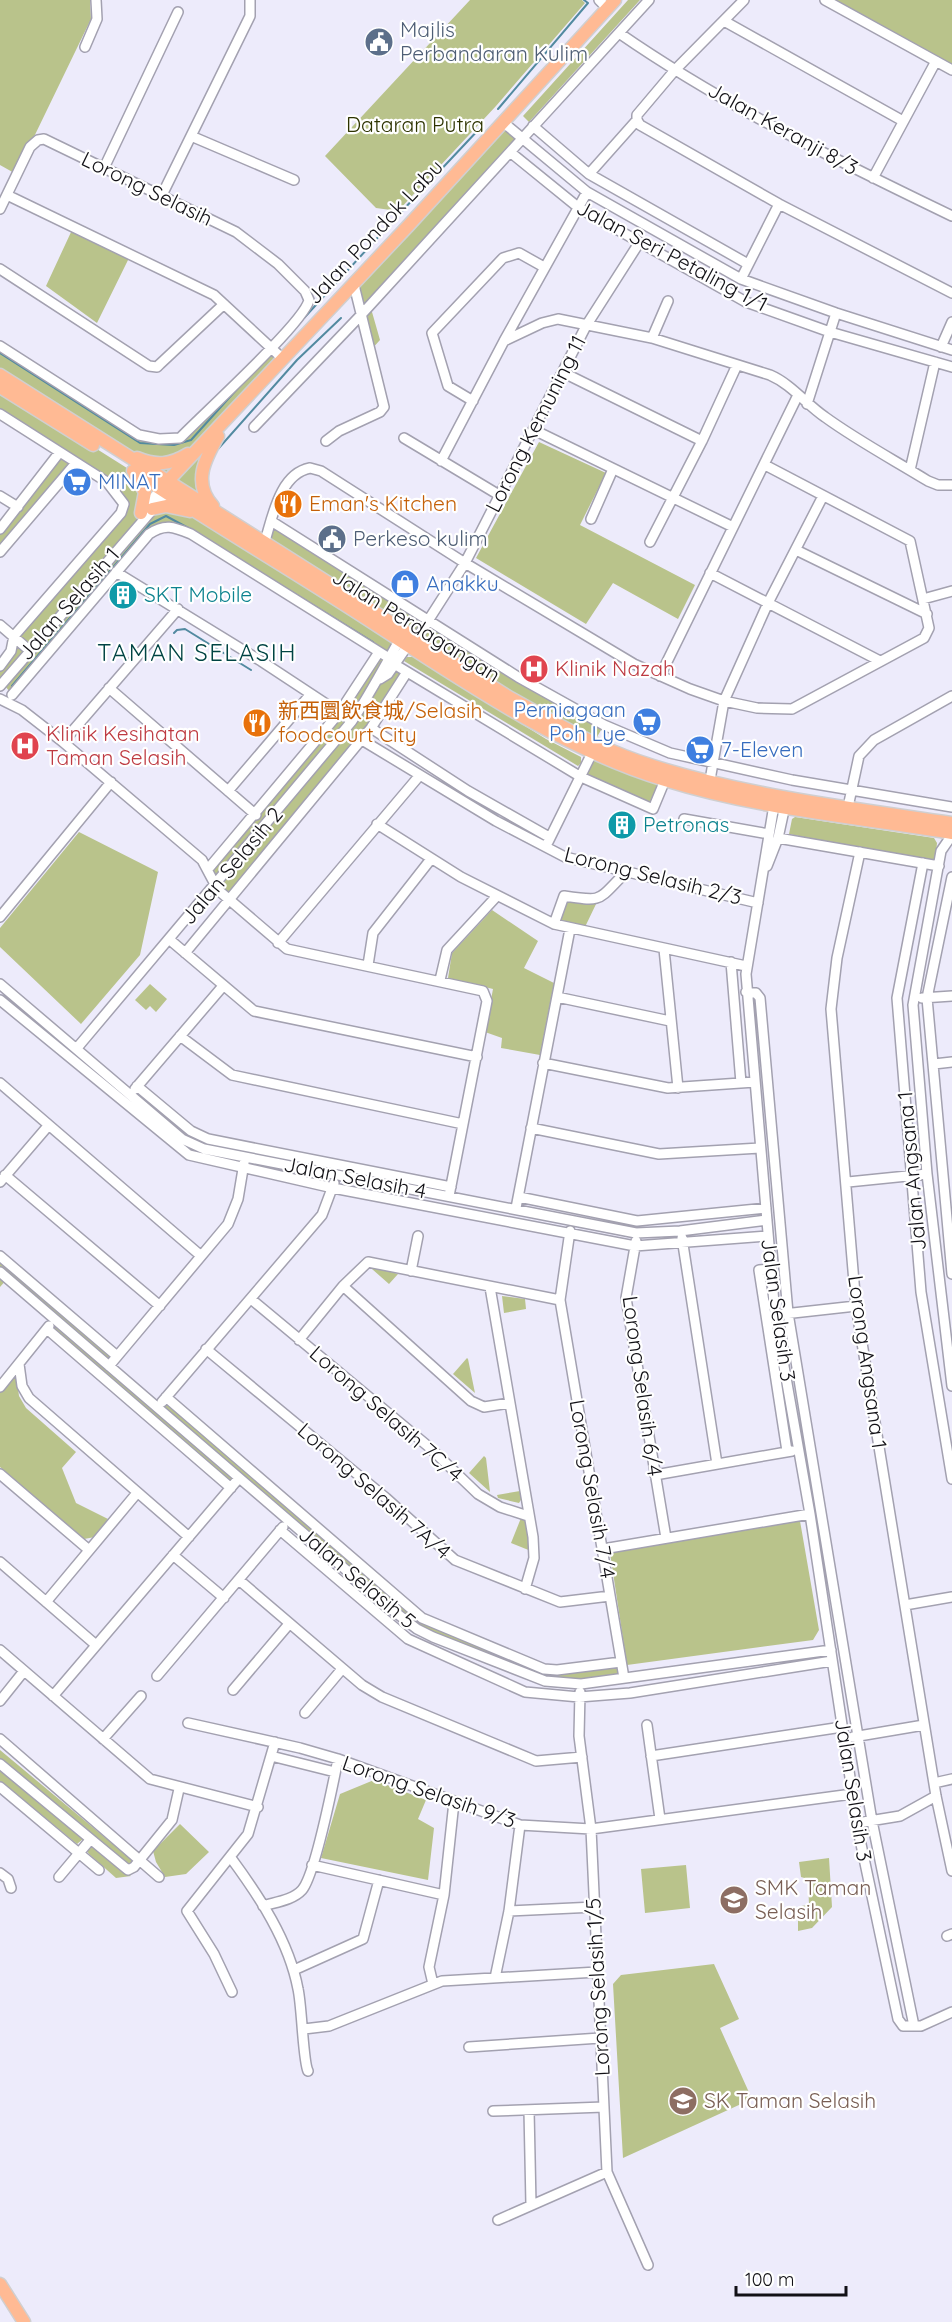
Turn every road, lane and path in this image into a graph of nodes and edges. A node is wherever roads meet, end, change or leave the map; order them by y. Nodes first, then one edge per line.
1 (96, 0) edge
2 (250, 0) edge
3 (649, 0) edge
4 (744, 0) edge
5 (827, 1) edge
6 (607, 3) edge
7 (178, 12) dead end
8 (724, 21) junction
9 (619, 33) junction
10 (85, 47) dead end
11 (936, 61) junction
12 (675, 70) junction
13 (952, 70) edge
14 (637, 120) junction
15 (903, 121) junction
16 (504, 123) junction
17 (533, 126) junction
18 (192, 136) junction
19 (521, 140) junction
20 (510, 152) junction
21 (104, 168) junction
22 (589, 174) junction
23 (873, 178) junction
24 (294, 180) dead end
25 (587, 192) junction
26 (7, 195) junction
27 (161, 197) junction
28 (779, 204) junction
29 (579, 208) junction
30 (0, 209) edge
31 (952, 216) edge
32 (639, 243) junction
33 (748, 264) junction
34 (544, 267) junction
35 (0, 269) edge
36 (741, 279) junction
37 (354, 285) junction
38 (952, 293) edge
39 (668, 301) dead end
40 (224, 304) junction
41 (836, 314) junction
42 (361, 315) junction
43 (586, 326) junction
44 (951, 328) edge
45 (830, 332) junction
46 (652, 338) junction
47 (504, 341) junction
48 (0, 346) edge
49 (271, 347) junction
50 (940, 347) junction
51 (952, 350) edge
52 (283, 359) junction
53 (935, 362) junction
54 (737, 365) junction
55 (952, 367) edge
56 (564, 373) junction
57 (0, 375) edge
58 (0, 387) edge
59 (798, 395) junction
60 (473, 401) junction
61 (807, 404) junction
62 (0, 414) edge
63 (254, 427) dead end
64 (534, 430) junction
65 (215, 435) junction
66 (404, 438) dead end
67 (326, 441) dead end
68 (702, 441) junction
69 (59, 453) junction
70 (121, 457) junction
71 (441, 461) junction
72 (76, 463) junction
73 (765, 465) junction
74 (613, 469) junction
75 (910, 470) junction
76 (952, 485) edge
77 (167, 487) junction
78 (499, 495) junction
79 (0, 496) edge
80 (823, 496) junction
81 (673, 498) junction
82 (18, 507) junction
83 (203, 513) junction
84 (144, 515) junction
85 (226, 518) junction
86 (591, 519) dead end
87 (271, 521) junction
88 (733, 527) junction
89 (0, 529) edge
90 (265, 540) junction
91 (650, 542) dead end
92 (796, 550) junction
93 (0, 552) edge
94 (465, 563) junction
95 (116, 572) junction
96 (710, 573) junction
97 (952, 591) edge
98 (923, 599) junction
99 (768, 603) junction
100 (178, 609) junction
101 (927, 614) junction
102 (429, 620) junction
103 (0, 625) edge
104 (14, 636) junction
105 (408, 641) junction
106 (29, 650) junction
107 (379, 652) junction
108 (392, 661) junction
109 (880, 662) junction
110 (0, 666) edge
111 (407, 672) junction
112 (660, 676) junction
113 (1, 684) edge
114 (109, 688) junction
115 (12, 695) junction
116 (310, 695) junction
117 (952, 696) edge
118 (0, 699) edge
119 (724, 701) junction
120 (22, 710) junction
121 (339, 713) junction
122 (352, 721) junction
123 (372, 728) junction
124 (362, 740) junction
125 (63, 742) junction
126 (592, 753) junction
127 (712, 764) junction
128 (420, 775) junction
129 (580, 777) junction
130 (665, 780) junction
131 (710, 780) junction
132 (111, 782) junction
133 (228, 790) junction
134 (850, 791) junction
135 (780, 801) junction
136 (848, 807) junction
137 (952, 807) edge
138 (256, 815) junction
139 (684, 819) dead end
140 (952, 823) edge
141 (377, 824) junction
142 (935, 830) junction
143 (952, 834) edge
144 (773, 836) junction
145 (549, 837) junction
146 (546, 848) junction
147 (942, 850) junction
148 (860, 852) junction
149 (431, 860) junction
150 (923, 863) junction
151 (939, 866) junction
152 (208, 869) junction
153 (626, 872) junction
154 (952, 877) edge
155 (215, 887) junction
156 (496, 897) junction
157 (228, 899) junction
158 (758, 903) junction
159 (0, 916) edge
160 (554, 924) junction
161 (570, 929) junction
162 (170, 940) junction
163 (278, 943) junction
164 (664, 949) junction
165 (185, 953) junction
166 (731, 962) junction
167 (368, 965) junction
168 (746, 966) junction
169 (440, 980) junction
170 (0, 984) edge
171 (223, 986) junction
172 (746, 992) junction
173 (952, 996) edge
174 (557, 997) junction
175 (913, 998) junction
176 (927, 998) junction
177 (0, 1000) edge
178 (28, 1008) junction
179 (20, 1017) junction
180 (670, 1021) junction
181 (180, 1036) junction
182 (77, 1048) junction
183 (477, 1057) junction
184 (952, 1062) edge
185 (543, 1063) junction
186 (934, 1064) junction
187 (755, 1082) junction
188 (0, 1083) edge
189 (741, 1083) junction
190 (678, 1088) junction
191 (134, 1090) junction
192 (463, 1124) junction
193 (48, 1126) junction
194 (531, 1128) junction
195 (760, 1148) junction
196 (245, 1157) junction
197 (244, 1168) junction
198 (927, 1174) junction
199 (336, 1175) junction
200 (913, 1176) junction
201 (3, 1178) edge
202 (848, 1182) junction
203 (333, 1188) junction
204 (452, 1194) junction
205 (519, 1197) junction
206 (949, 1198) edge
207 (516, 1208) junction
208 (766, 1208) junction
209 (455, 1211) junction
210 (571, 1220) junction
211 (766, 1220) junction
212 (680, 1231) junction
213 (636, 1233) junction
214 (570, 1235) junction
215 (418, 1236) dead end
216 (768, 1236) junction
217 (683, 1244) junction
218 (635, 1246) junction
219 (200, 1255) junction
220 (0, 1257) edge
221 (952, 1267) edge
222 (771, 1269) junction
223 (411, 1271) junction
224 (4, 1275) edge
225 (343, 1286) junction
226 (0, 1287) edge
227 (490, 1287) junction
228 (251, 1299) junction
229 (560, 1300) junction
230 (160, 1306) junction
231 (856, 1306) junction
232 (788, 1313) junction
233 (775, 1315) junction
234 (54, 1319) junction
235 (47, 1329) junction
236 (298, 1340) junction
237 (206, 1349) junction
238 (117, 1356) junction
239 (19, 1364) junction
240 (109, 1366) junction
241 (952, 1386) edge
242 (0, 1387) edge
243 (166, 1397) junction
244 (147, 1400) junction
245 (510, 1403) junction
246 (140, 1408) junction
247 (156, 1408) junction
248 (799, 1450) junction
249 (787, 1451) junction
250 (717, 1464) junction
251 (0, 1474) edge
252 (655, 1475) junction
253 (239, 1478) junction
254 (952, 1479) edge
255 (231, 1488) junction
256 (137, 1493) junction
257 (810, 1514) junction
258 (528, 1516) junction
259 (288, 1521) junction
260 (280, 1530) junction
261 (189, 1537) junction
262 (666, 1538) junction
263 (603, 1549) junction
264 (89, 1550) junction
265 (173, 1556) junction
266 (0, 1562) edge
267 (239, 1580) junction
268 (525, 1588) junction
269 (610, 1596) junction
270 (952, 1597) edge
271 (224, 1598) junction
272 (46, 1602) junction
273 (905, 1605) junction
274 (289, 1624) junction
275 (96, 1645) junction
276 (0, 1650) edge
277 (831, 1650) junction
278 (832, 1660) junction
279 (621, 1662) junction
280 (342, 1669) junction
281 (24, 1671) junction
282 (157, 1676) dead end
283 (624, 1678) junction
284 (581, 1683) junction
285 (233, 1690) dead end
286 (53, 1696) junction
287 (141, 1696) dead end
288 (579, 1697) junction
289 (0, 1701) edge
290 (305, 1713) dead end
291 (188, 1723) dead end
292 (647, 1725) dead end
293 (924, 1725) junction
294 (842, 1727) junction
295 (858, 1736) junction
296 (844, 1738) junction
297 (0, 1739) edge
298 (103, 1739) junction
299 (274, 1742) junction
300 (271, 1756) junction
301 (651, 1756) junction
302 (582, 1757) junction
303 (338, 1759) junction
304 (0, 1764) edge
305 (335, 1772) junction
306 (952, 1779) edge
307 (934, 1783) junction
308 (0, 1787) edge
309 (179, 1789) junction
310 (852, 1794) junction
311 (936, 1796) junction
312 (454, 1802) junction
313 (258, 1807) junction
314 (660, 1820) junction
315 (872, 1821) junction
316 (857, 1823) junction
317 (520, 1825) junction
318 (591, 1829) junction
319 (90, 1840) junction
320 (80, 1853) junction
321 (231, 1858) junction
322 (140, 1860) junction
323 (312, 1865) junction
324 (99, 1870) dead end
325 (952, 1871) edge
326 (0, 1873) edge
327 (59, 1877) dead end
328 (159, 1877) dead end
329 (379, 1880) junction
330 (10, 1888) dead end
331 (444, 1895) junction
332 (263, 1906) junction
333 (595, 1907) junction
334 (509, 1911) junction
335 (294, 1970) junction
336 (597, 1972) junction
337 (495, 1978) junction
338 (433, 1984) junction
339 (232, 1992) dead end
340 (952, 2012) edge
341 (914, 2026) junction
342 (304, 2029) junction
343 (600, 2038) junction
344 (470, 2046) dead end
345 (308, 2071) dead end
346 (604, 2107) junction
347 (529, 2110) junction
348 (493, 2111) dead end
349 (607, 2172) junction
350 (531, 2205) junction
351 (498, 2220) dead end
352 (648, 2265) dead end
353 (0, 2284) edge
354 (24, 2322) edge

1 - 10 street
2 - 18 street
3 - 9 street
4 - 8 street
5 - 11 street
6 - 16 main road, Jalan Pondok Labu
7 - 21 street
8 - 12 street
8 - 15 street
9 - 12 street, Jalan Keranji 8/3
9 - 17 street
11 - 13 street
11 - 15 street
12 - 14 street
12 - 23 street, Jalan Keranji 8/3
14 - 22 street
14 - 28 street
15 - 23 street
16 - 19 street
16 - 37 main road, Jalan Pondok Labu
17 - 19 street
17 - 22 street
18 - 24 street
18 - 27 street
19 - 20 street
19 - 25 street
20 - 29 street, Jalan Seri Petaling 1/1
20 - 42 street
21 - 26 street, Lorong Selasih
21 - 27 street, Lorong Selasih
22 - 33 street
23 - 31 street, Jalan Keranji 8/3
25 - 29 street
25 - 36 street
26 - 30 street, Lorong Selasih
26 - 40 street
27 - 49 street, Lorong Selasih
28 - 33 street
28 - 38 street
29 - 32 street, Jalan Seri Petaling 1/1
29 - 34 street
32 - 43 street, Lorong Kemuning 11
32 - 45 street, Jalan Seri Petaling 1/1
33 - 36 street
34 - 47 street
34 - 60 street
35 - 40 street
36 - 41 street
37 - 42 street
37 - 52 main road, Jalan Pondok Labu
39 - 46 street
40 - 49 street
41 - 45 street
41 - 50 street
42 - 63 street
42 - 67 street
43 - 46 street
43 - 47 street
43 - 56 street, Lorong Kemuning 11
44 - 50 street
45 - 53 street, Jalan Seri Petaling 1/1
45 - 61 street
46 - 54 street
47 - 60 street
48 - 49 street
49 - 52 street
50 - 51 street
52 - 65 main road, Jalan Pondok Labu
53 - 55 street, Jalan Seri Petaling 1/1
53 - 75 street
54 - 59 street
54 - 68 street
56 - 64 street, Lorong Kemuning 11
56 - 68 street
57 - 70 main road, Jalan Perdagangan
58 - 70 main road, Jalan Perdagangan
59 - 61 street
59 - 73 street
60 - 71 street
61 - 75 street
62 - 69 street
64 - 74 street
64 - 78 street, Lorong Kemuning 11
65 - 70 main road
65 - 77 main road, Jalan Pondok Labu
65 - 85 main road
66 - 71 street
68 - 81 street
69 - 72 street
69 - 82 street
70 - 77 main road, Jalan Perdagangan
70 - 84 main road
71 - 78 street
72 - 93 street
72 - 104 street
73 - 80 street
73 - 88 street
74 - 81 street
74 - 86 street
75 - 76 street
77 - 83 main road, Jalan Perdagangan
77 - 84 street, Jalan Selasih 1
77 - 85 main road, Jalan Perdagangan
78 - 94 street, Lorong Kemuning 11
79 - 82 street
80 - 92 street
80 - 98 street
81 - 88 street
81 - 91 street
82 - 89 street
83 - 84 main road
83 - 105 main road, Jalan Perdagangan
84 - 106 street, Jalan Selasih 1
85 - 90 main road, Jalan Perdagangan
87 - 90 street
87 - 94 street
87 - 102 street
88 - 96 street
90 - 105 main road, Jalan Perdagangan
92 - 99 street
92 - 101 street
94 - 102 street, Lorong Kemuning 11
94 - 112 street
95 - 100 street
95 - 107 street
95 - 115 street
96 - 99 street
96 - 112 street
97 - 98 street
98 - 101 street
99 - 109 street
99 - 119 street
100 - 114 street
100 - 116 street
101 - 109 street
102 - 105 street, Lorong Kemuning 11
102 - 127 street
103 - 104 street
104 - 106 street
104 - 110 street
105 - 108 street, Lorong Kemuning 11
105 - 126 main road, Jalan Perdagangan
105 - 131 main road, Jalan Perdagangan
106 - 113 street, Jalan Selasih 1
107 - 108 street
107 - 121 street
108 - 111 street
108 - 122 street, Jalan Selasih 2
109 - 119 street
111 - 123 street
111 - 129 street
112 - 119 street
113 - 115 street
114 - 125 street
114 - 133 street
115 - 120 street
116 - 121 street
116 - 133 street
117 - 134 street
118 - 120 street
119 - 127 street
120 - 125 street
121 - 122 street
121 - 138 street
122 - 155 street, Jalan Selasih 2
123 - 124 street
123 - 145 street
124 - 128 street, Lorong Selasih 2/3
124 - 157 street
125 - 132 street
126 - 129 street
126 - 130 main road, Jalan Perdagangan
127 - 131 street
127 - 134 street
128 - 141 street
128 - 146 street, Lorong Selasih 2/3
129 - 130 street
129 - 145 street
130 - 135 main road, Jalan Perdagangan
131 - 135 main road, Jalan Perdagangan
132 - 152 street
132 - 159 street
133 - 138 street
134 - 136 street
134 - 137 street
135 - 136 main road, Jalan Perdagangan
135 - 142 main road, Jalan Perdagangan
135 - 144 street, Jalan Selasih 3
136 - 140 main road, Jalan Perdagangan
138 - 152 street
139 - 144 street
141 - 149 street
141 - 163 street
142 - 143 main road, Jalan Perdagangan
142 - 147 street
143 - 147 street
144 - 148 street
144 - 158 street, Jalan Selasih 3
145 - 146 street
146 - 153 street, Lorong Selasih 2/3
147 - 151 street
148 - 150 street
148 - 202 street, Lorong Angsana 1
149 - 156 street
149 - 167 street
150 - 151 street
150 - 200 street, Jalan Angsana 1
151 - 175 street
152 - 155 street
153 - 158 street, Lorong Selasih 2/3
153 - 160 street
154 - 176 street
155 - 157 street
155 - 162 street, Jalan Selasih 2
156 - 160 street
156 - 169 street
157 - 163 street
157 - 165 street
158 - 168 street, Jalan Selasih 3
160 - 161 street
161 - 164 street
161 - 174 street
162 - 165 street
162 - 182 street, Jalan Selasih 2
163 - 167 street
164 - 166 street
164 - 180 street
165 - 171 street
166 - 168 street
166 - 189 street
167 - 169 street
168 - 172 street, Jalan Selasih 3
169 - 183 street
170 - 178 street, Jalan Selasih 4
171 - 181 street
171 - 183 street
172 - 187 street, Jalan Selasih 3
172 - 232 street, Jalan Selasih 3
173 - 176 street
174 - 180 street
174 - 185 street
175 - 176 street
175 - 198 street
176 - 186 street
177 - 179 street
178 - 179 street
178 - 182 street, Jalan Selasih 4
179 - 197 street
180 - 190 street
181 - 191 street
181 - 192 street
182 - 191 street, Jalan Selasih 4
183 - 192 street
184 - 186 street
185 - 190 street
185 - 194 street
186 - 206 street
187 - 189 street
187 - 195 street, Jalan Selasih 3
188 - 193 street
189 - 190 street
191 - 196 street, Jalan Selasih 4
191 - 204 street
192 - 204 street
193 - 201 street
193 - 219 street
194 - 195 street
194 - 205 street
195 - 208 street, Jalan Selasih 3
196 - 197 street
196 - 199 street, Jalan Selasih 4
197 - 203 street
197 - 219 street
198 - 200 street
198 - 241 street
199 - 203 street
199 - 204 street, Jalan Selasih 4
200 - 202 street
200 - 254 street, Jalan Angsana 1
201 - 230 street
202 - 231 street, Lorong Angsana 1
203 - 209 street
203 - 228 street
204 - 207 street, Jalan Selasih 4
204 - 209 street
205 - 207 street
205 - 208 street
206 - 221 street
207 - 210 street, Jalan Selasih 4
208 - 211 street, Jalan Selasih 3
209 - 214 street
210 - 213 street, Jalan Selasih 4
210 - 214 street, Lorong Selasih 7/4
211 - 212 street, Jalan Selasih 4
211 - 216 street, Jalan Selasih 3
212 - 213 street, Jalan Selasih 4
212 - 217 street
213 - 218 street, Lorong Selasih 6/4
214 - 218 street
214 - 229 street, Lorong Selasih 7/4
215 - 223 street
216 - 217 street
216 - 222 street, Jalan Selasih 3
217 - 218 street
217 - 250 street
218 - 252 street, Lorong Selasih 6/4
219 - 230 street
220 - 238 street
222 - 233 street, Jalan Selasih 3
222 - 249 street
223 - 225 street
223 - 227 street
224 - 226 street
224 - 234 street, Jalan Selasih 5
225 - 236 street
225 - 245 street
227 - 229 street
227 - 245 street
228 - 236 street, Lorong Selasih 7C/4
228 - 237 street
229 - 263 street, Lorong Selasih 7/4
230 - 238 street
231 - 232 street
231 - 273 street, Lorong Angsana 1
232 - 233 street
232 - 295 street, Jalan Selasih 3
233 - 248 street, Jalan Selasih 3
234 - 235 street
234 - 240 street, Jalan Selasih 5
235 - 239 street
235 - 246 street
236 - 258 street, Lorong Selasih 7C/4
237 - 243 street
237 - 268 street, Lorong Selasih 7A/4
238 - 240 street
239 - 242 street
239 - 256 street
240 - 244 street, Jalan Selasih 5
243 - 247 street
243 - 279 street
244 - 246 street
244 - 247 street, Jalan Selasih 5
245 - 258 street
246 - 255 street
247 - 253 street, Jalan Selasih 5
248 - 249 street
248 - 257 street, Jalan Selasih 3
249 - 250 street
250 - 252 street
251 - 264 street
252 - 262 street, Lorong Selasih 6/4
253 - 255 street
253 - 259 street, Jalan Selasih 5
255 - 261 street
256 - 261 street
256 - 264 street
257 - 262 street
257 - 277 street, Jalan Selasih 3
258 - 268 street
259 - 260 street
259 - 284 street, Jalan Selasih 5
260 - 267 street
260 - 288 street, Jalan Selasih 5
261 - 265 street
262 - 263 street
263 - 269 street, Lorong Selasih 7/4
264 - 272 street
265 - 271 street
265 - 275 street
266 - 272 street
267 - 271 street
267 - 274 street
268 - 269 street, Lorong Selasih 7A/4
269 - 279 street, Lorong Selasih 7/4
270 - 273 street
271 - 282 street
272 - 275 street
273 - 293 street, Lorong Angsana 1
274 - 280 street
274 - 285 street
275 - 286 street
276 - 281 street
277 - 278 street, Jalan Selasih 3
277 - 283 street, Jalan Selasih 5
278 - 288 street, Jalan Selasih 5
278 - 294 street, Jalan Selasih 3
279 - 283 street, Lorong Selasih 7/4
280 - 290 street
280 - 302 street
281 - 286 street
281 - 289 street
283 - 284 street, Jalan Selasih 5
284 - 288 street, Lorong Selasih 1/5
286 - 298 street
287 - 298 street
288 - 302 street, Lorong Selasih 1/5
291 - 299 street, Lorong Selasih 9/3
292 - 301 street
293 - 295 street
293 - 307 street, Lorong Angsana 1
294 - 296 street, Jalan Selasih 3
294 - 301 street
295 - 296 street
295 - 315 street, Jalan Selasih 3
296 - 310 street, Jalan Selasih 3
297 - 322 street
298 - 309 street
299 - 300 street
299 - 303 street, Lorong Selasih 9/3
300 - 305 street
300 - 313 street
301 - 314 street
302 - 318 street, Lorong Selasih 1/5
303 - 305 street
303 - 312 street, Lorong Selasih 9/3
304 - 319 street
305 - 323 street
306 - 307 street
307 - 311 street, Lorong Angsana 1
308 - 320 street
309 - 313 street
309 - 322 street
310 - 314 street, Lorong Selasih 9/3
310 - 316 street, Jalan Selasih 3
311 - 315 street
311 - 325 street, Lorong Angsana 1
312 - 317 street, Lorong Selasih 9/3
312 - 331 street
313 - 321 street
314 - 318 street, Lorong Selasih 9/3
315 - 316 street
315 - 341 street, Jalan Selasih 3
316 - 341 street, Jalan Selasih 3
317 - 318 street, Lorong Selasih 9/3
317 - 334 street
318 - 333 street, Lorong Selasih 1/5
319 - 320 street
319 - 322 street
320 - 324 street
320 - 327 street
321 - 332 street
321 - 339 street
322 - 328 street
323 - 329 street
323 - 332 street
326 - 330 street
329 - 331 street
329 - 335 street
331 - 338 street
332 - 335 street
333 - 334 street
333 - 336 street, Lorong Selasih 1/5
334 - 337 street
335 - 342 street
336 - 337 street
336 - 343 street, Lorong Selasih 1/5
337 - 338 street
338 - 342 street
340 - 341 street
342 - 345 street
343 - 344 street
343 - 346 street, Lorong Selasih 1/5
346 - 347 street
346 - 349 street, Lorong Selasih 1/5
347 - 348 street
347 - 350 street
349 - 350 street
349 - 352 street
350 - 351 street
353 - 354 main road

